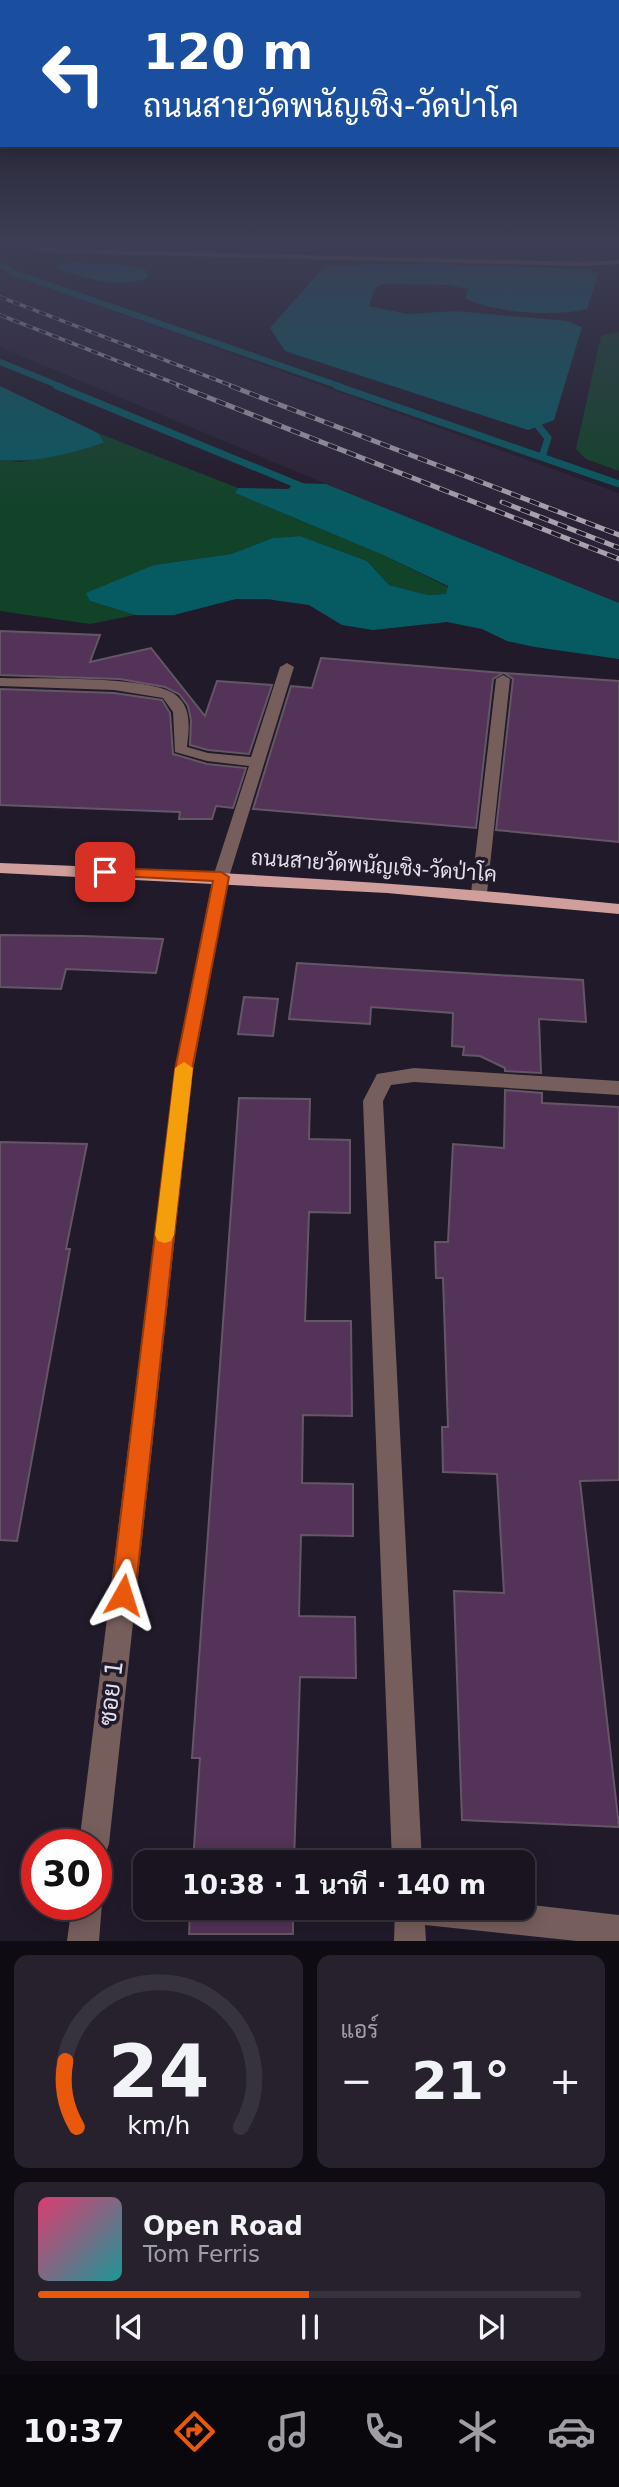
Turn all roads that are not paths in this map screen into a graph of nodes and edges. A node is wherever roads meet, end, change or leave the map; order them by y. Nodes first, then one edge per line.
1 (287, 667) dead end
2 (503, 679) dead end
3 (0, 682) edge
4 (257, 762) junction
5 (0, 868) edge
6 (221, 877) junction
7 (480, 893) junction
8 (619, 909) edge
9 (619, 1088) edge
10 (96, 1829) edge
11 (407, 1850) edge
12 (85, 1920) edge
13 (410, 1920) edge
14 (524, 1920) edge
15 (619, 1930) edge
16 (83, 1941) edge
17 (410, 1941) edge

1 - 4 street, ซอย 1
2 - 7 street
3 - 4 street
4 - 6 street, ซอย 1
5 - 6 main road, ถนนสายวัดพนัญเชิง-วัดป่าโค
6 - 7 main road, ถนนสายวัดพนัญเชิง-วัดป่าโค
6 - 10 street, ซอย 1
7 - 8 main road, ถนนสายวัดพนัญเชิง-วัดป่าโค
9 - 11 street
12 - 16 street
13 - 17 street
14 - 15 street

